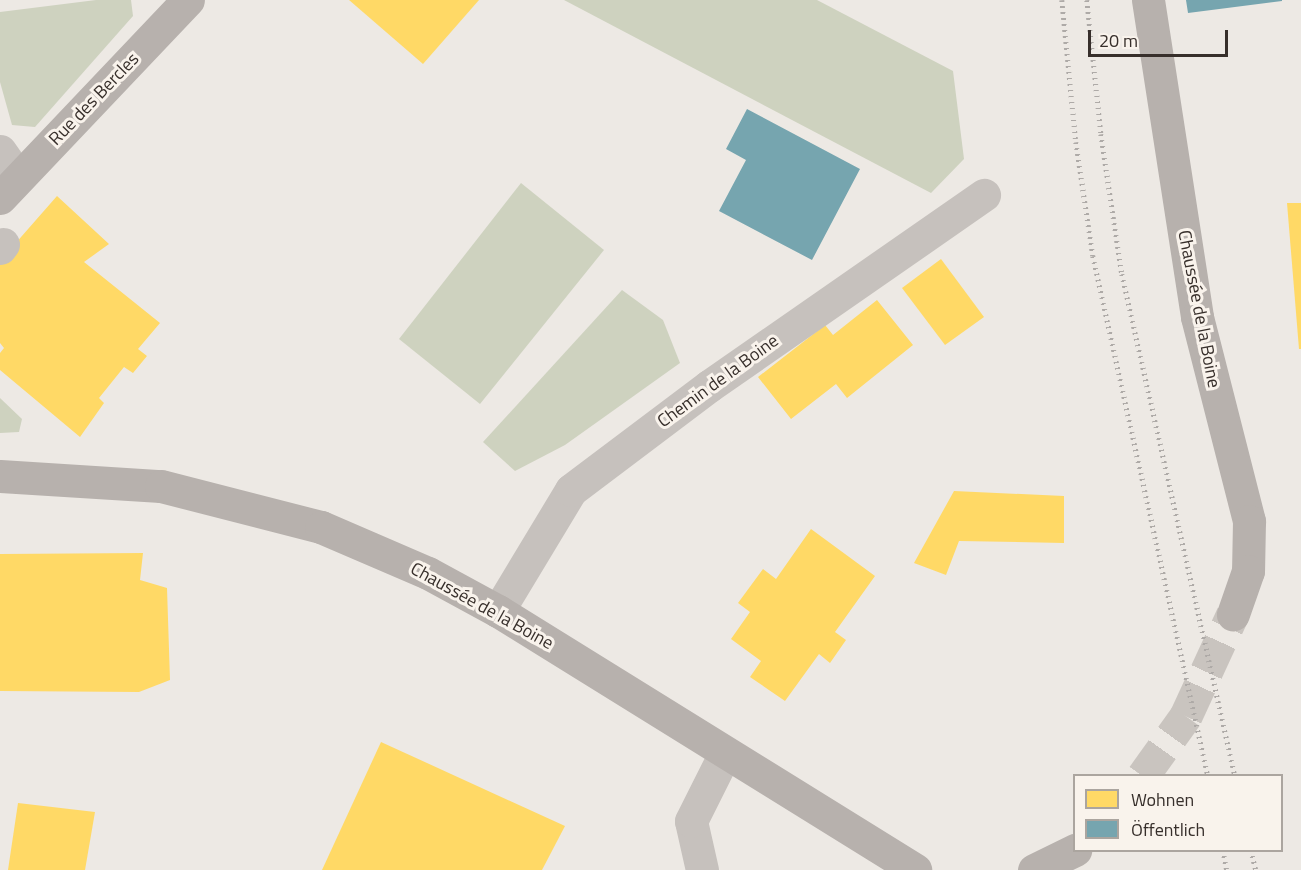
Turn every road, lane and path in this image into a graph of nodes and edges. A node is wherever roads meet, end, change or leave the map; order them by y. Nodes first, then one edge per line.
1 (188, 0) edge
2 (1148, 0) edge
3 (984, 195) dead end
4 (0, 198) edge
5 (0, 476) edge
6 (498, 611) junction
7 (1233, 614) tunnel mouth
8 (725, 753) junction
9 (1073, 851) edge
10 (702, 870) edge
11 (915, 870) edge
12 (1035, 870) edge

1 - 4 main road, Rue des Bercles
2 - 7 main road, Chaussée de la Boine
3 - 6 street, Chemin de la Boine
5 - 6 main road, Chaussée de la Boine
6 - 8 main road, Chaussée de la Boine
8 - 10 street
8 - 11 main road, Chaussée de la Boine
9 - 12 main road

